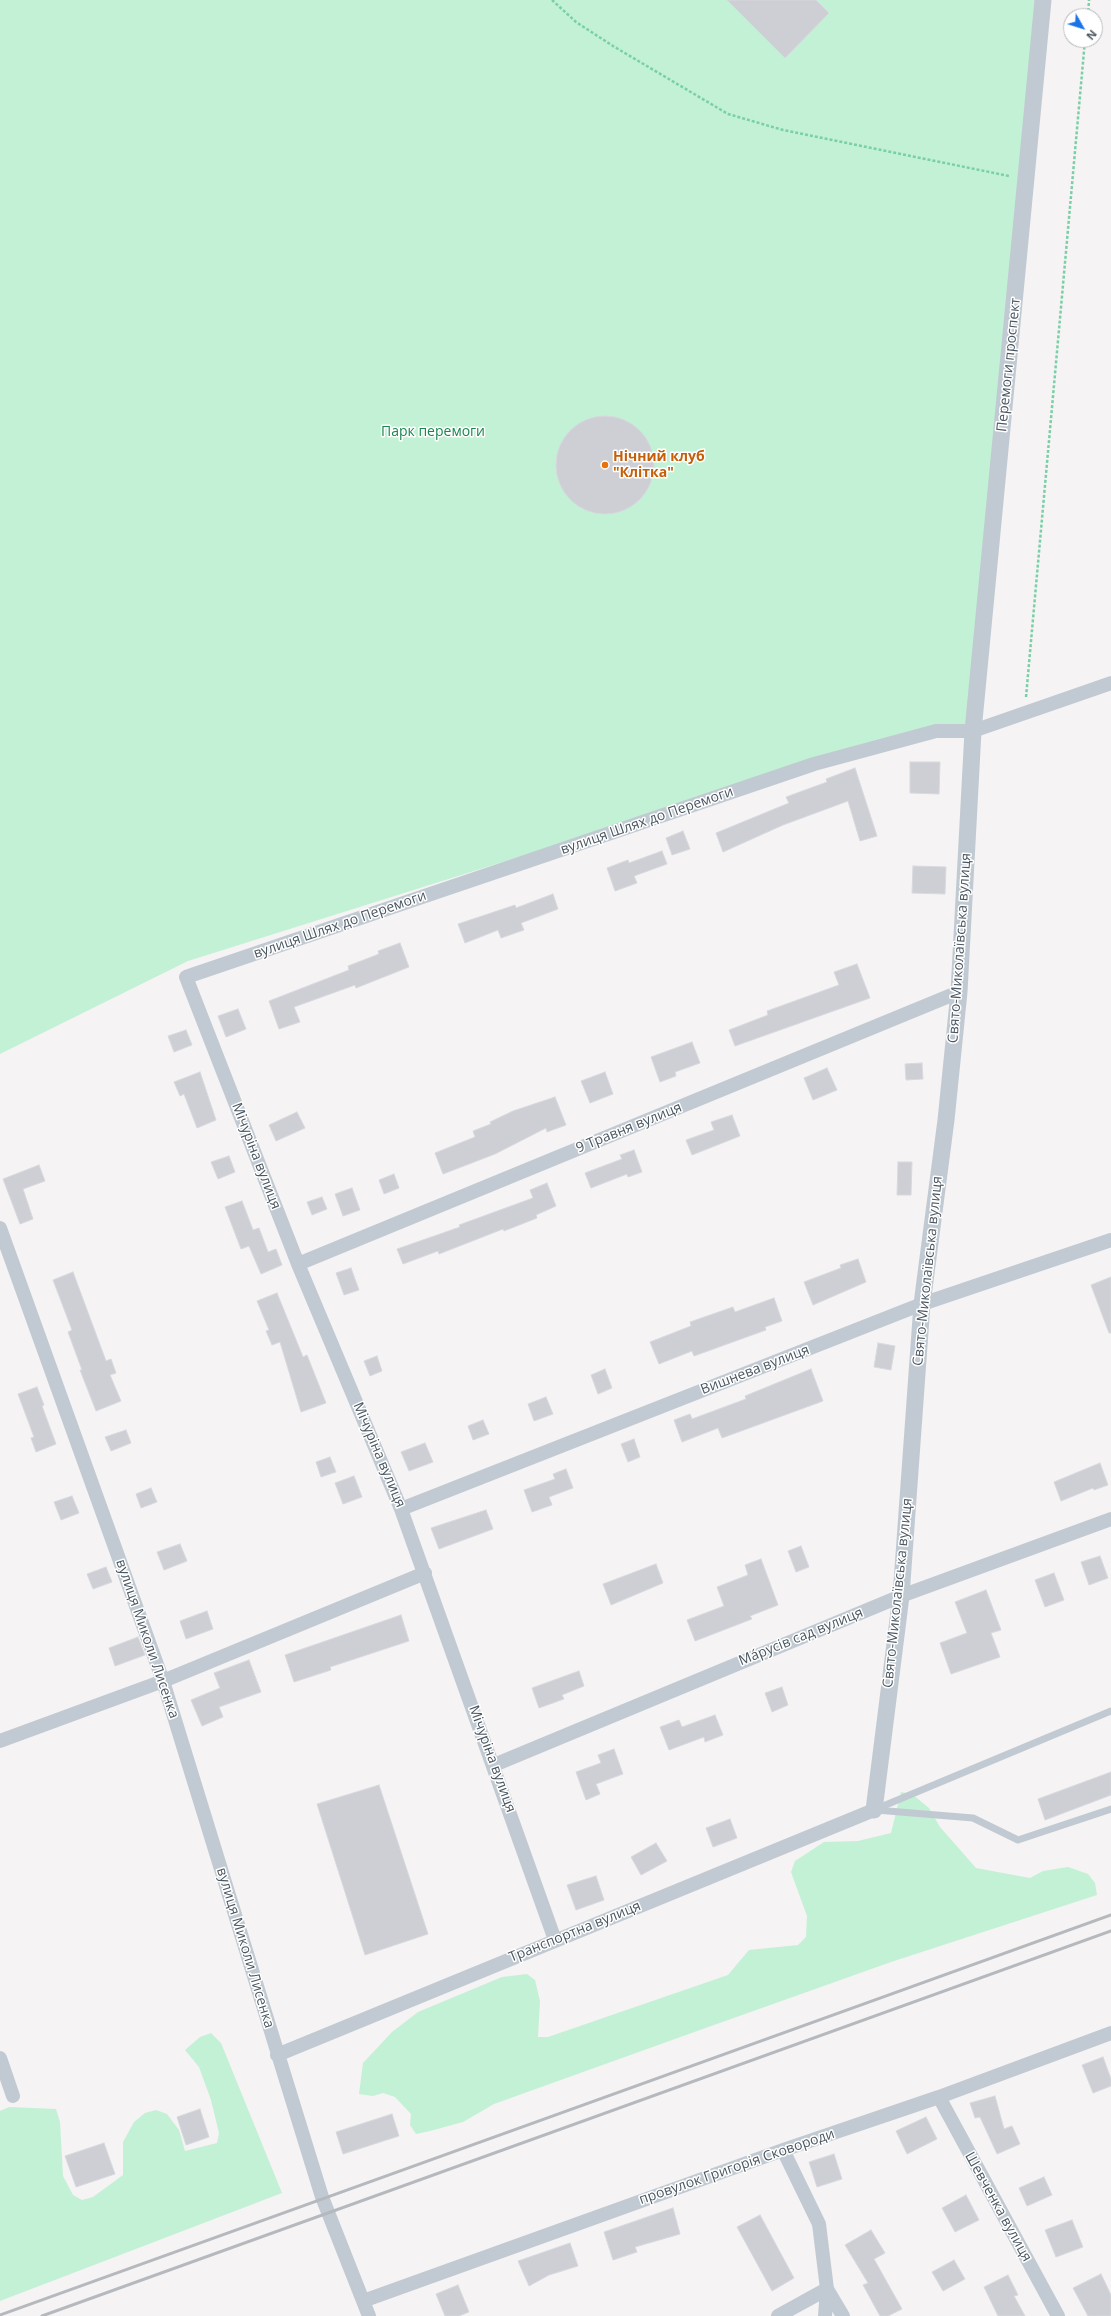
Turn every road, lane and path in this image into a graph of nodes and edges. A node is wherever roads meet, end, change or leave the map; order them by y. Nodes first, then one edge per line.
1 (552, 0) edge
2 (1043, 0) edge
3 (1085, 48) edge
4 (1027, 180) junction
5 (1111, 684) edge
6 (1024, 713) junction
7 (973, 731) junction
8 (186, 977) joint
9 (959, 992) junction
10 (0, 1228) edge
11 (1111, 1240) edge
12 (298, 1264) junction
13 (922, 1304) junction
14 (401, 1509) junction
15 (1111, 1519) edge
16 (425, 1573) junction
17 (901, 1596) junction
18 (163, 1681) junction
19 (1111, 1711) edge
20 (0, 1741) edge
21 (494, 1764) junction
22 (1111, 1809) edge
23 (874, 1810) junction
24 (555, 1940) junction
25 (1111, 2034) edge
26 (277, 2055) junction
27 (0, 2058) edge
28 (13, 2096) dead end
29 (939, 2097) junction
30 (783, 2150) junction
31 (827, 2289) junction
32 (363, 2301) junction
33 (369, 2316) edge
34 (778, 2316) edge
35 (825, 2316) edge
36 (843, 2316) edge
37 (1058, 2316) edge

1 - 4 path
2 - 4 street, Перемоги проспект
3 - 6 path
4 - 7 street, Перемоги проспект
5 - 6 street, вулиця Шлях до Перемоги
6 - 7 street, вулиця Шлях до Перемоги
7 - 8 street, вулиця Шлях до Перемоги
7 - 9 street, Свято-Миколаївська вулиця
8 - 12 street, Мічуріна вулиця
9 - 12 street, 9 Травня вулиця
9 - 13 street, Свято-Миколаївська вулиця
10 - 18 street, вулиця Миколи Лисенка
11 - 13 street, Вишнева вулиця
12 - 14 street, Мічуріна вулиця
13 - 14 street, Вишнева вулиця
13 - 17 street, Свято-Миколаївська вулиця
14 - 16 street, Мічуріна вулиця
15 - 17 street, Мáрусів сад вулиця
16 - 18 street
16 - 21 street, Мічуріна вулиця
17 - 21 street, Мáрусів сад вулиця
17 - 23 street, Свято-Миколаївська вулиця
18 - 20 street
18 - 26 street, вулиця Миколи Лисенка
19 - 23 lane
21 - 24 street, Мічуріна вулиця
22 - 23 lane
23 - 24 street, Транспортна вулиця
24 - 26 street, Транспортна вулиця
25 - 29 street, провулок Григорія Сковороди
26 - 32 street, вулиця Миколи Лисенка
27 - 28 street
29 - 30 street, провулок Григорія Сковороди
29 - 37 street, Шевченка вулиця
30 - 31 street
30 - 32 street, провулок Григорія Сковороди
31 - 34 street
31 - 35 street
31 - 36 street
32 - 33 street, вулиця Миколи Лисенка

